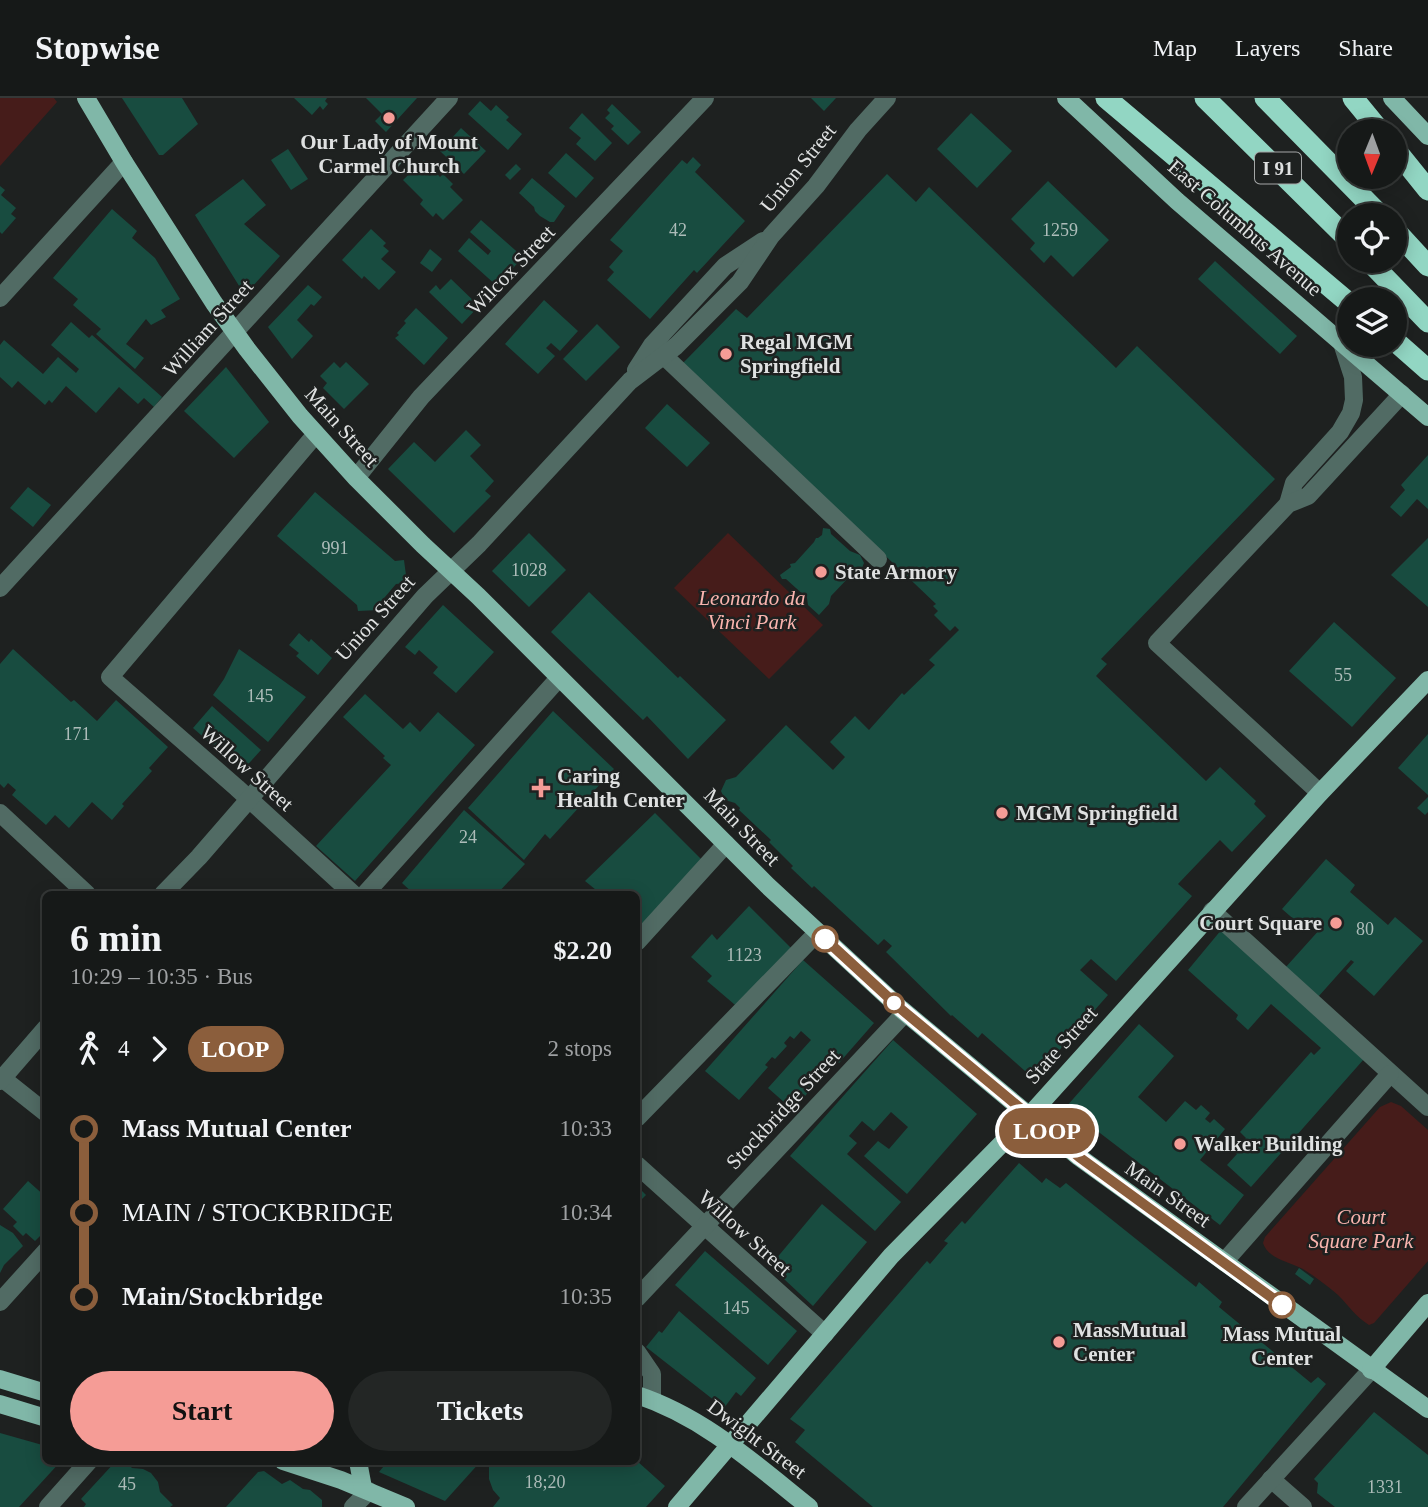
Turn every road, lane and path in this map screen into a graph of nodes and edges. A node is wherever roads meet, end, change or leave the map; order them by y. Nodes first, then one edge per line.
1 (86, 98) edge
2 (449, 98) edge
3 (705, 98) edge
4 (887, 98) edge
5 (1066, 98) edge
6 (1106, 98) edge
7 (1205, 98) edge
8 (1265, 98) edge
9 (1353, 98) edge
10 (1392, 98) edge
11 (1370, 119) edge
12 (1428, 136) edge
13 (124, 162) junction
14 (1407, 164) edge
15 (1428, 190) edge
16 (1368, 203) edge
17 (1337, 228) edge
18 (771, 236) junction
19 (1407, 243) edge
20 (1428, 266) edge
21 (1381, 273) edge
22 (1337, 293) edge
23 (0, 298) edge
24 (1428, 322) edge
25 (235, 333) junction
26 (1337, 337) edge
27 (1407, 352) edge
28 (663, 355) junction
29 (1346, 357) edge
30 (1360, 357) edge
31 (1428, 370) edge
32 (630, 381) junction
33 (1402, 394) junction
34 (1428, 417) edge
35 (316, 434) junction
36 (356, 478) junction
37 (1288, 504) junction
38 (878, 559) dead end
39 (451, 571) junction
40 (0, 588) edge
41 (559, 678) junction
42 (1428, 680) edge
43 (1320, 793) junction
44 (249, 800) junction
45 (0, 813) edge
46 (726, 844) junction
47 (84, 891) edge
48 (166, 891) edge
49 (350, 891) edge
50 (368, 891) edge
51 (1212, 911) junction
52 (818, 932) junction
53 (640, 939) edge
54 (905, 1013) junction
55 (42, 1033) edge
56 (1390, 1074) junction
57 (1, 1080) edge
58 (1428, 1107) edge
59 (42, 1110) edge
60 (640, 1115) edge
61 (1029, 1115) junction
62 (640, 1168) edge
63 (703, 1226) junction
64 (42, 1255) edge
65 (1224, 1262) junction
66 (640, 1295) edge
67 (0, 1302) edge
68 (1428, 1303) edge
69 (825, 1334) junction
70 (640, 1356) edge
71 (1371, 1370) junction
72 (0, 1379) edge
73 (42, 1392) edge
74 (644, 1397) edge
75 (0, 1404) edge
76 (1428, 1409) edge
77 (42, 1417) edge
78 (730, 1444) junction
79 (85, 1465) edge
80 (295, 1465) edge
81 (359, 1465) edge
82 (1271, 1479) junction
83 (366, 1489) junction
84 (48, 1507) edge
85 (352, 1507) edge
86 (406, 1507) edge
87 (677, 1507) edge
88 (809, 1507) edge
89 (1247, 1507) edge
90 (1303, 1507) edge

1 - 13 main road, Main Street
2 - 25 street, William Street
3 - 36 street, Wilcox Street
4 - 18 street, Union Street
5 - 26 main road, East Columbus Avenue
6 - 22 highway
7 - 17 highway, I 91
8 - 16 highway, I 91
9 - 11 highway
10 - 12 main road
13 - 23 street
13 - 25 main road, Main Street
14 - 15 highway
18 - 28 street, Union Street
18 - 32 street, Union Street
19 - 20 highway
21 - 24 highway
25 - 35 main road, Main Street
25 - 40 street, William Street
27 - 31 highway
28 - 32 street, Union Street
28 - 38 street
29 - 37 street
30 - 33 main road, East Columbus Avenue
32 - 39 street, Union Street
33 - 34 main road, East Columbus Avenue
33 - 37 street
35 - 36 main road, Main Street
35 - 44 street, Willow Street
36 - 39 main road, Main Street
37 - 43 street
39 - 41 main road, Main Street
39 - 44 street, Union Street
41 - 46 main road, Main Street
41 - 50 street
42 - 43 main road, State Street
43 - 51 main road, State Street
44 - 48 street, Union Street
44 - 49 street, Willow Street
45 - 47 street
46 - 52 main road, Main Street
46 - 53 street
51 - 56 street
51 - 61 main road, State Street
52 - 54 main road, Main Street
52 - 60 street
54 - 61 main road, Main Street
54 - 63 street, Stockbridge Street
55 - 57 street
56 - 58 street
56 - 65 street
57 - 59 street
61 - 65 main road, Main Street
61 - 69 main road, State Street
62 - 63 street, Willow Street
63 - 66 street, Stockbridge Street
63 - 69 street, Willow Street
64 - 67 street
65 - 71 main road, Main Street
68 - 71 main road
69 - 78 main road, State Street
70 - 74 street
71 - 76 main road, Main Street
71 - 82 street
72 - 73 main road
74 - 78 main road, Dwight Street
75 - 77 main road
78 - 87 main road, State Street
78 - 88 main road, Dwight Street
79 - 84 street
80 - 83 main road
81 - 83 main road
82 - 89 street
82 - 90 street
83 - 85 street
83 - 86 main road

